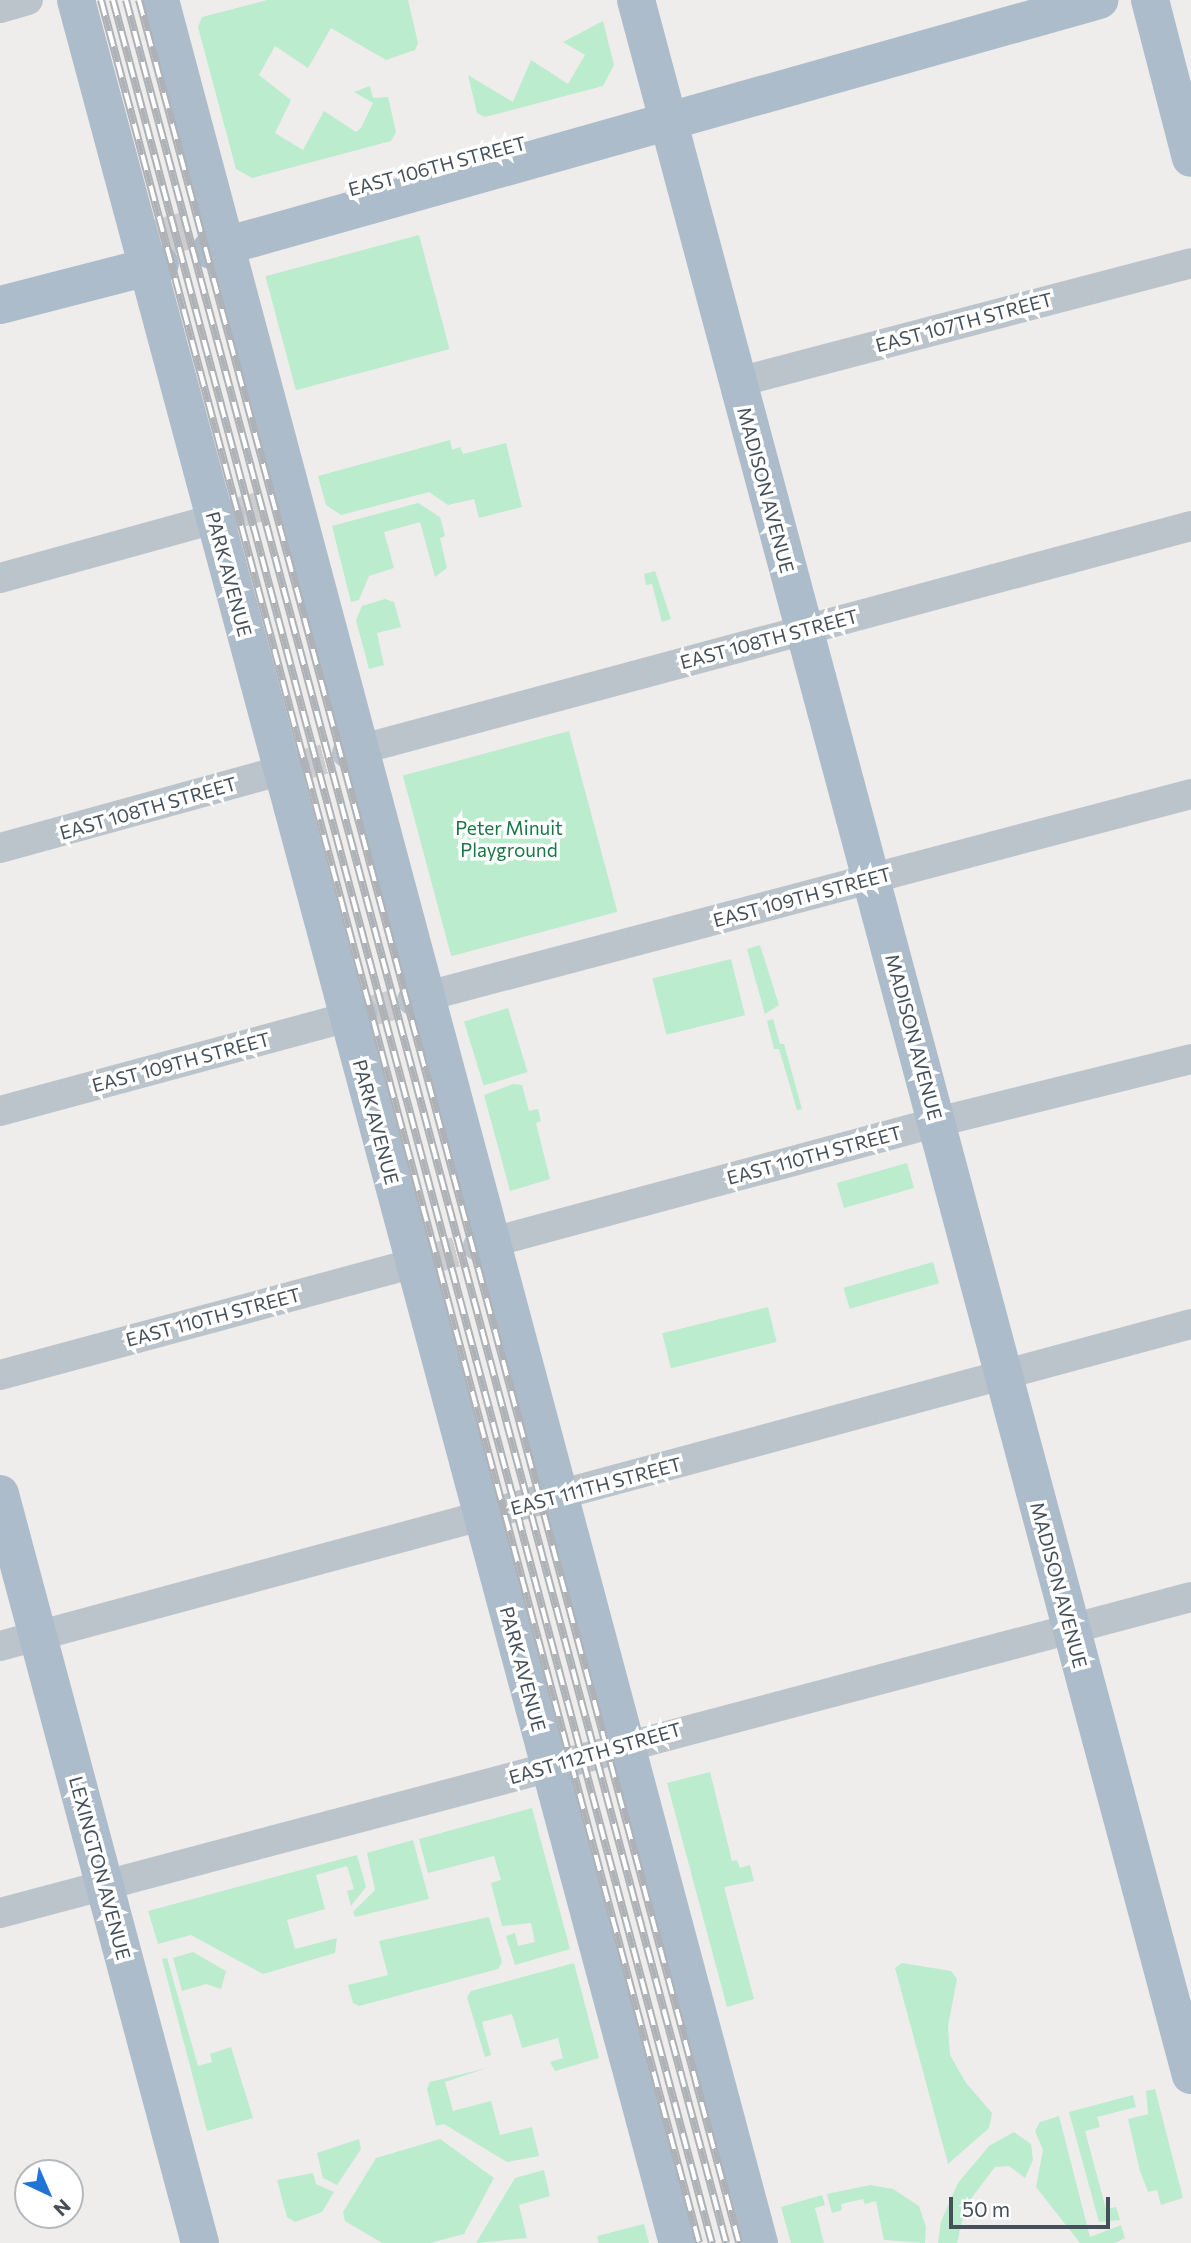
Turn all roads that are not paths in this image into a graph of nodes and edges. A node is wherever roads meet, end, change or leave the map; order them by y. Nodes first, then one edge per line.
1 (28, 0) edge
2 (76, 0) edge
3 (160, 0) edge
4 (636, 0) edge
5 (1099, 0) edge
6 (1150, 0) edge
7 (0, 8) edge
8 (668, 118) junction
9 (1191, 158) edge
10 (216, 235) junction
11 (150, 254) junction
12 (1191, 263) edge
13 (0, 284) edge
14 (0, 304) edge
15 (738, 382) junction
16 (222, 517) junction
17 (1191, 526) edge
18 (0, 578) edge
19 (804, 630) junction
20 (354, 751) junction
21 (289, 769) junction
22 (1191, 794) edge
23 (0, 848) edge
24 (871, 878) junction
25 (419, 998) junction
26 (356, 1015) junction
27 (1191, 1059) edge
28 (0, 1111) edge
29 (937, 1122) junction
30 (485, 1244) junction
31 (420, 1261) junction
32 (1191, 1324) edge
33 (0, 1375) edge
34 (1002, 1375) junction
35 (0, 1494) edge
36 (560, 1496) junction
37 (481, 1516) junction
38 (1191, 1597) edge
39 (1071, 1628) junction
40 (38, 1636) junction
41 (0, 1646) edge
42 (626, 1744) junction
43 (548, 1765) junction
44 (105, 1885) junction
45 (0, 1913) edge
46 (1191, 2075) edge
47 (200, 2243) edge
48 (678, 2243) edge
49 (759, 2243) edge

1 - 7 street
2 - 11 main road, PARK AVENUE
3 - 10 main road
4 - 8 main road, MADISON AVENUE
5 - 8 main road, EAST 106TH STREET
6 - 9 main road
8 - 10 main road, EAST 106TH STREET
8 - 15 main road, MADISON AVENUE
10 - 20 main road
11 - 13 main road
11 - 14 main road
11 - 16 main road, PARK AVENUE
12 - 15 street, EAST 107TH STREET
15 - 19 main road, MADISON AVENUE
16 - 18 street
16 - 21 main road, PARK AVENUE
17 - 19 street, EAST 108TH STREET
19 - 20 street, EAST 108TH STREET
19 - 24 main road, MADISON AVENUE
20 - 25 main road
21 - 23 street, EAST 108TH STREET
21 - 26 main road, PARK AVENUE
22 - 24 street, EAST 109TH STREET
24 - 25 street, EAST 109TH STREET
24 - 29 main road, MADISON AVENUE
25 - 30 main road
26 - 28 street, EAST 109TH STREET
26 - 31 main road, PARK AVENUE
27 - 29 street, EAST 110TH STREET
29 - 30 street, EAST 110TH STREET
29 - 34 main road, MADISON AVENUE
30 - 36 main road
31 - 33 street, EAST 110TH STREET
31 - 37 main road, PARK AVENUE
32 - 34 street, EAST 111TH STREET
34 - 36 street, EAST 111TH STREET
34 - 39 main road, MADISON AVENUE
35 - 40 main road, LEXINGTON AVENUE
36 - 37 street, EAST 111TH STREET
36 - 42 main road
37 - 40 street, EAST 111TH STREET
37 - 43 main road, PARK AVENUE
38 - 39 street, EAST 112TH STREET
39 - 42 street, EAST 112TH STREET
39 - 46 main road, MADISON AVENUE
40 - 41 street, EAST 111TH STREET
40 - 44 main road, LEXINGTON AVENUE
42 - 43 street, EAST 112TH STREET
42 - 49 main road
43 - 44 street, EAST 112TH STREET
43 - 48 main road, PARK AVENUE
44 - 45 street, EAST 112TH STREET
44 - 47 main road, LEXINGTON AVENUE

